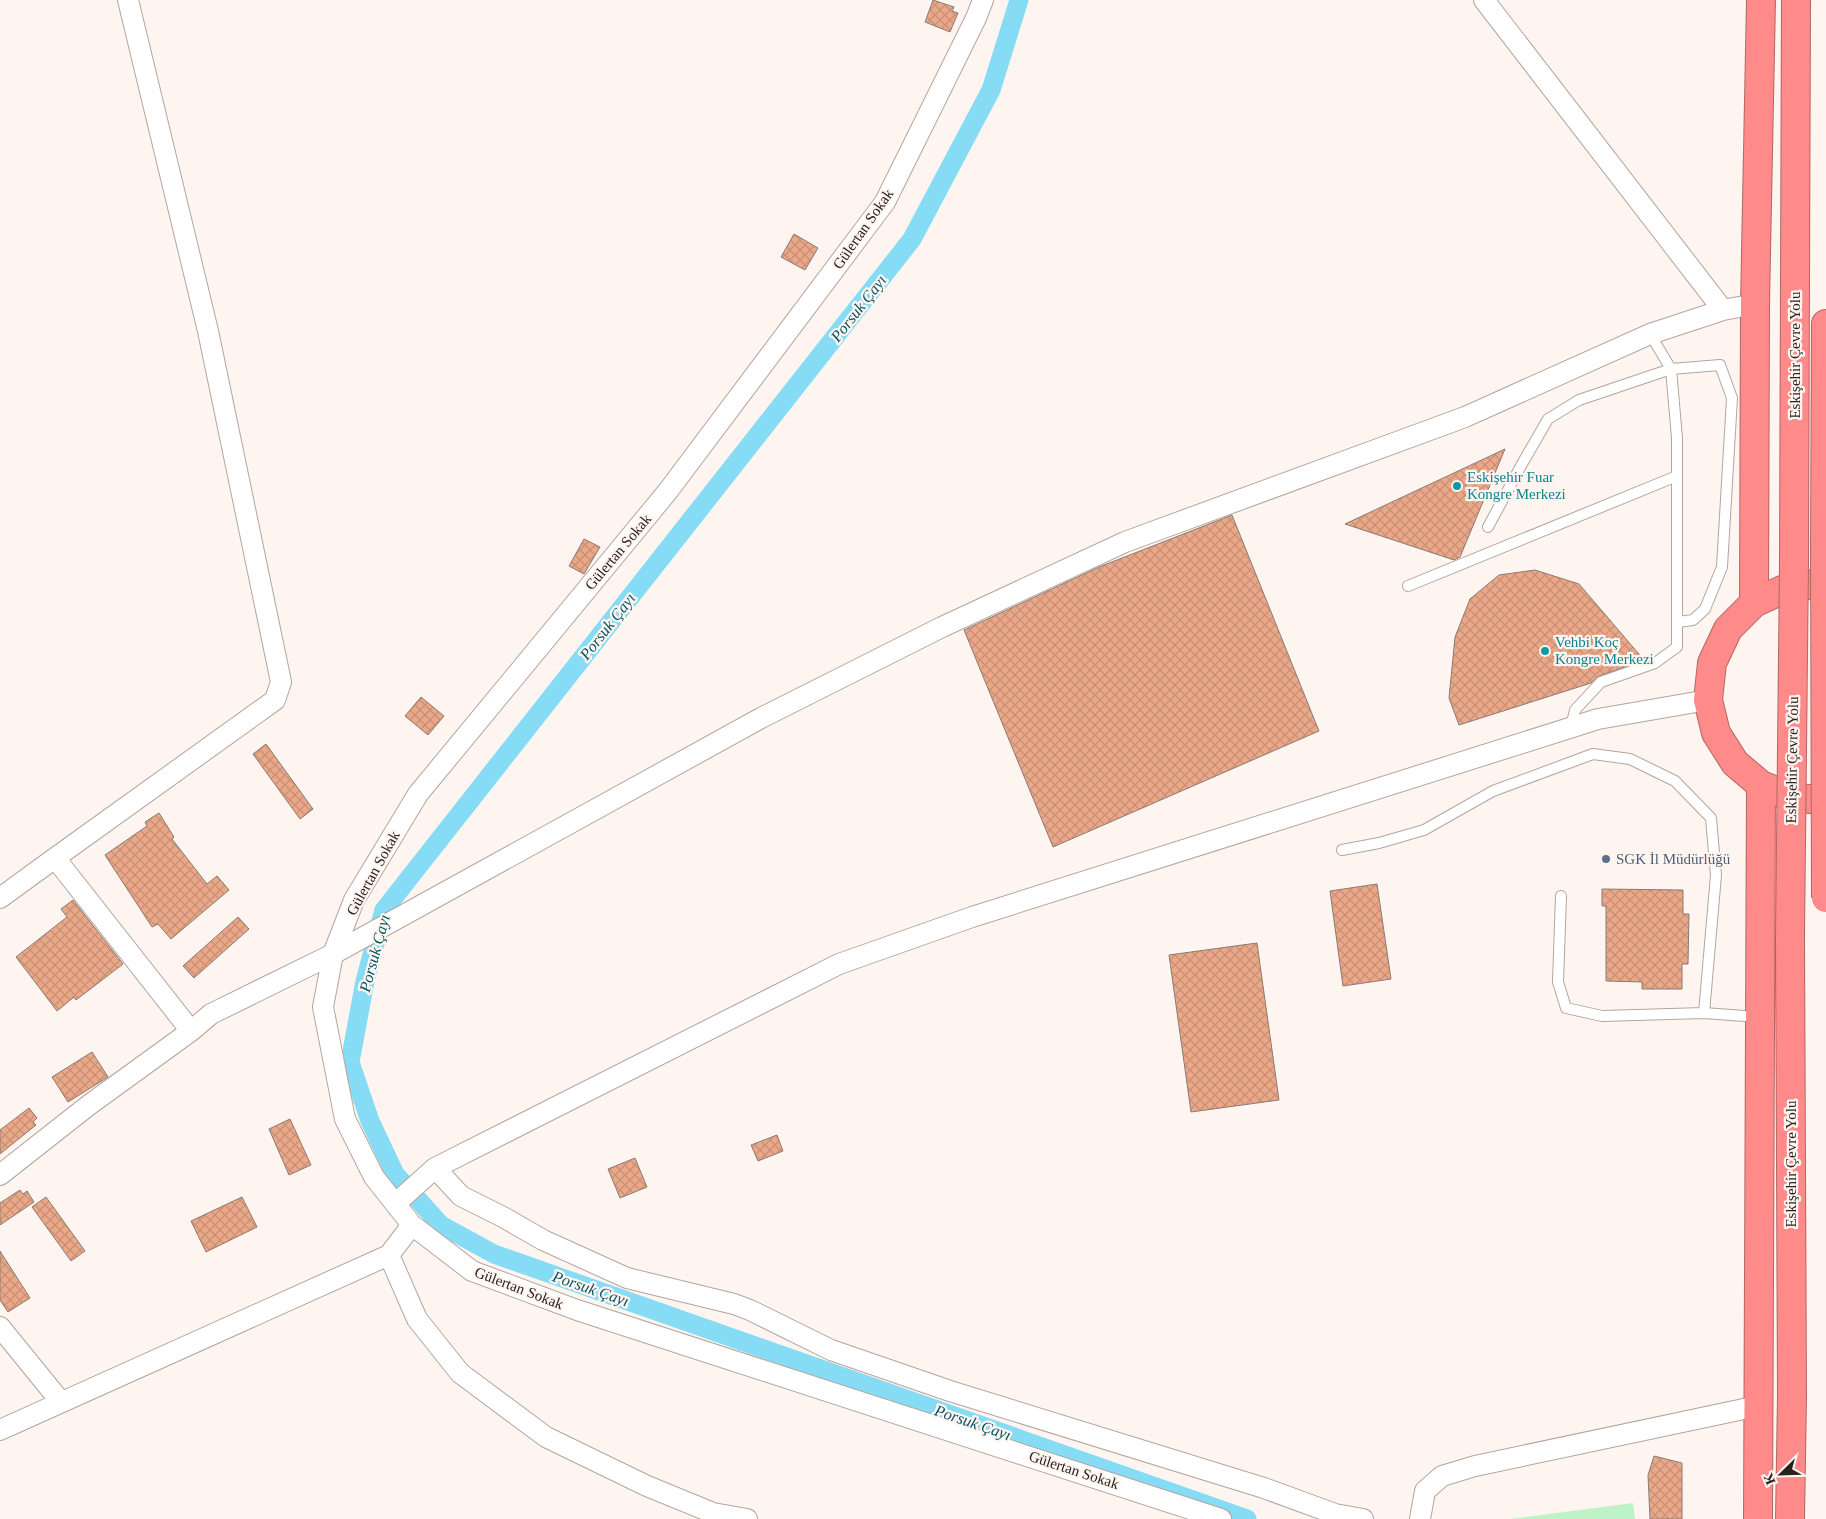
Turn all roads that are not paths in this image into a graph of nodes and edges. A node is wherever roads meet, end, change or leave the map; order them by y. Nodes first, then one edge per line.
1 (128, 0) edge
2 (983, 0) edge
3 (1484, 0) edge
4 (1761, 0) edge
5 (1796, 0) edge
6 (1755, 304) junction
7 (1722, 310) junction
8 (1826, 324) edge
9 (1650, 334) junction
10 (1671, 369) junction
11 (1677, 476) junction
12 (1488, 527) dead end
13 (1408, 586) dead end
14 (1826, 586) edge
15 (1754, 603) junction
16 (1678, 622) junction
17 (1708, 700) junction
18 (1571, 727) junction
19 (1761, 785) junction
20 (1826, 800) edge
21 (1342, 850) dead end
22 (55, 858) junction
23 (1561, 896) dead end
24 (0, 898) edge
25 (1826, 898) edge
26 (334, 954) junction
27 (1704, 1013) junction
28 (1760, 1017) junction
29 (191, 1031) junction
30 (435, 1168) junction
31 (0, 1175) edge
32 (397, 1203) junction
33 (412, 1225) junction
34 (389, 1255) junction
35 (0, 1327) edge
36 (61, 1402) junction
37 (1758, 1406) junction
38 (0, 1430) edge
39 (747, 1519) edge
40 (1218, 1519) edge
41 (1363, 1519) edge
42 (1420, 1519) edge
43 (1758, 1519) edge
44 (1790, 1519) edge

1 - 22 street
2 - 26 street, Gülertan Sokak
3 - 7 street
4 - 6 highway
5 - 44 highway, Eskişehir Çevre Yolu, bridge
6 - 7 street
6 - 15 highway
7 - 9 street
8 - 25 highway, Eskişehir Çevre Yolu, bridge
9 - 10 lane
9 - 26 street
10 - 11 lane
10 - 12 lane
10 - 16 lane
11 - 13 lane
11 - 16 lane
14 - 15 highway
15 - 17 highway
16 - 18 lane
17 - 18 street
17 - 19 highway
18 - 30 street
19 - 20 highway
19 - 28 highway
21 - 27 lane
22 - 24 street
22 - 29 street
23 - 27 lane
26 - 29 street
26 - 32 street, Gülertan Sokak
27 - 28 lane
28 - 37 highway
29 - 31 street
30 - 32 street
30 - 41 street
32 - 33 street, Gülertan Sokak
33 - 34 street
33 - 40 street, Gülertan Sokak
34 - 36 street
34 - 39 street
35 - 36 street
36 - 38 street
37 - 42 street
37 - 43 highway

